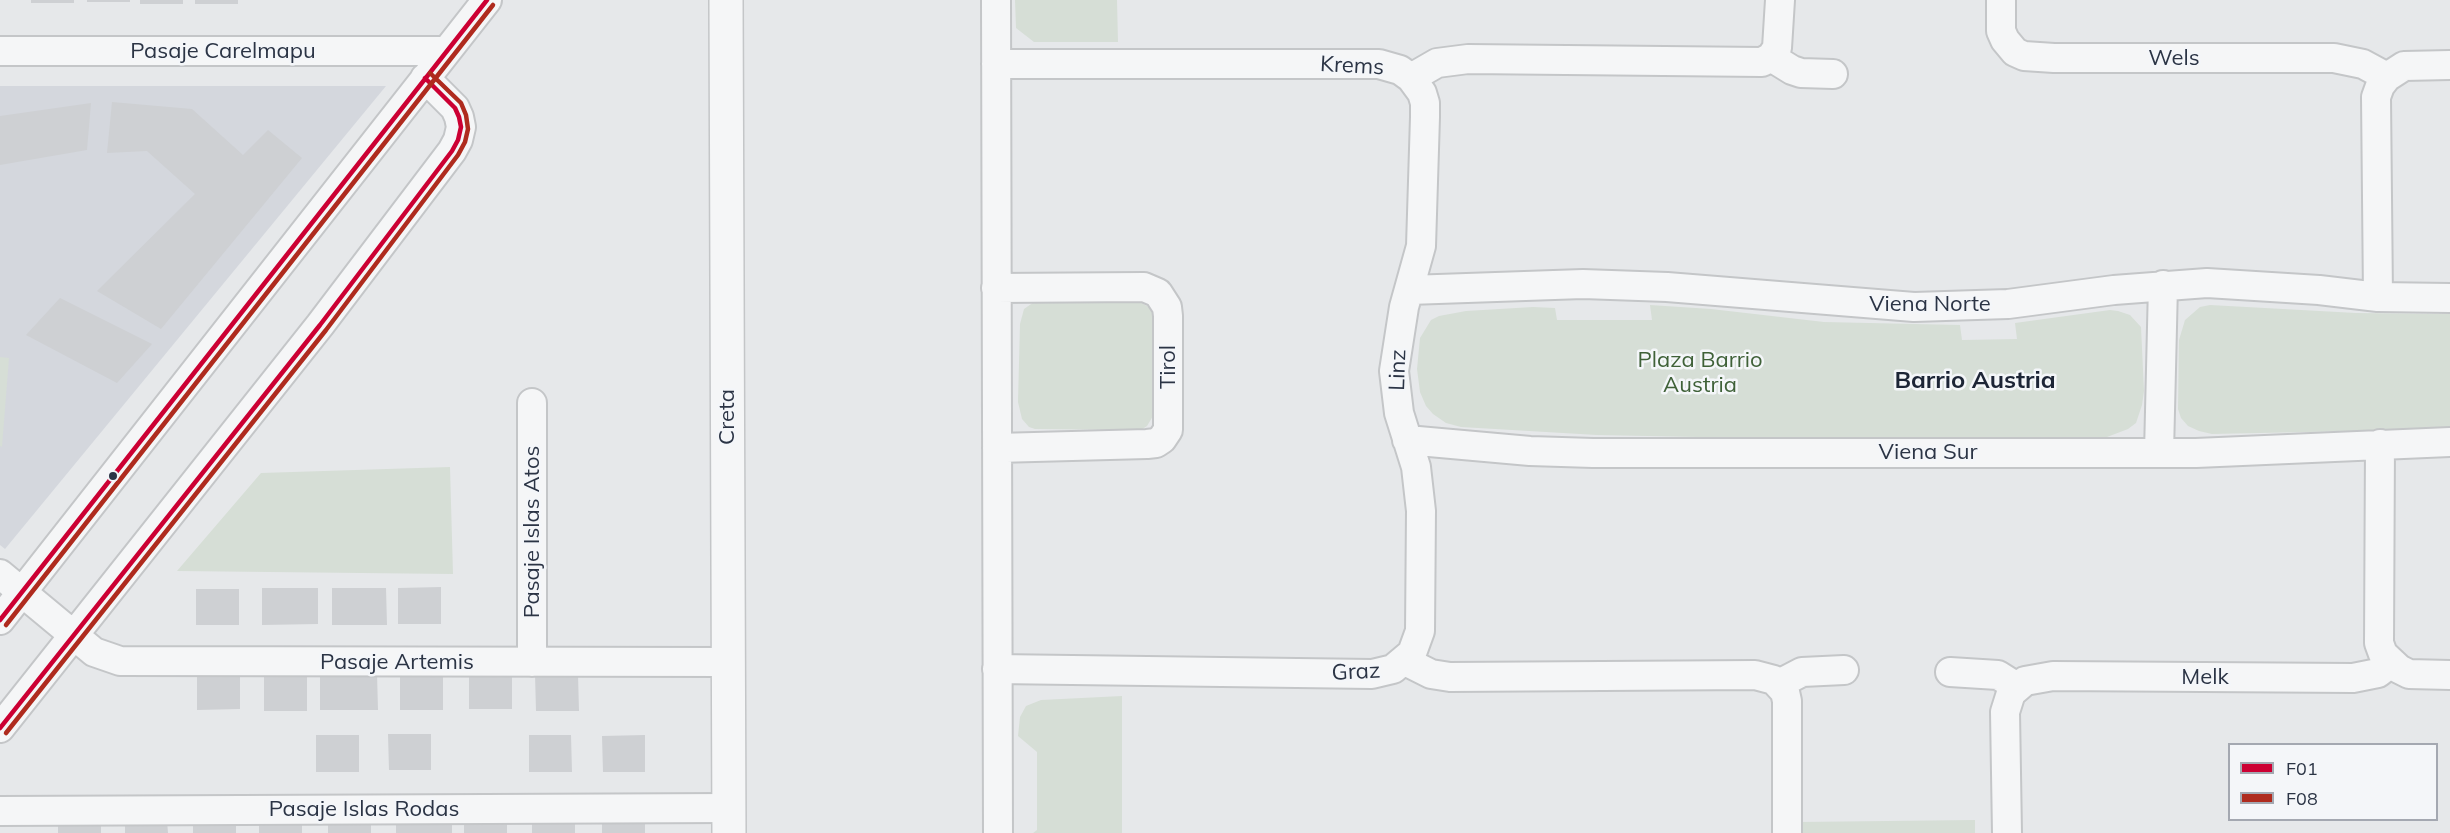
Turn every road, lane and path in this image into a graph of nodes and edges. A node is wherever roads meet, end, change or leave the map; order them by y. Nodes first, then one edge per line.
1 (486, 0) edge
2 (726, 0) edge
3 (996, 0) edge
4 (1780, 0) edge
5 (2001, 0) edge
6 (0, 51) edge
7 (447, 51) junction
8 (1771, 57) junction
9 (996, 64) junction
10 (2450, 64) edge
11 (1833, 74) dead end
12 (2387, 77) junction
13 (425, 78) junction
14 (1411, 78) junction
15 (2163, 285) junction
16 (996, 288) junction
17 (1409, 290) junction
18 (2378, 297) junction
19 (2450, 298) edge
20 (532, 403) dead end
21 (1407, 440) junction
22 (2450, 442) edge
23 (2380, 444) junction
24 (997, 448) junction
25 (2159, 453) junction
26 (0, 574) edge
27 (21, 592) junction
28 (0, 620) edge
29 (74, 634) junction
30 (1405, 661) junction
31 (532, 662) junction
32 (728, 662) junction
33 (2391, 663) junction
34 (997, 669) junction
35 (1844, 670) dead end
36 (1950, 672) dead end
37 (2450, 675) edge
38 (1779, 684) junction
39 (2017, 687) junction
40 (0, 728) edge
41 (0, 811) edge
42 (729, 820) edge
43 (998, 833) edge
44 (1787, 833) edge
45 (2007, 833) edge

1 - 7 street
2 - 32 street, Creta
3 - 9 street
4 - 8 street
5 - 12 street, Wels
6 - 7 street, Pasaje Carelmapu
7 - 13 street
8 - 11 street
8 - 14 street, Krems
9 - 14 street, Krems
9 - 16 street
10 - 12 street
12 - 18 street
13 - 27 street
13 - 29 street
14 - 17 street, Linz
15 - 17 street, Viena Norte
15 - 18 street, Viena Norte
15 - 25 street
16 - 24 street
16 - 24 street, Tirol
17 - 21 street, Linz
18 - 19 street, Viena Norte
20 - 31 street, Pasaje Islas Atos
21 - 25 street, Viena Sur
21 - 30 street, Linz
22 - 23 street, Viena Sur
23 - 25 street, Viena Sur
23 - 33 street
24 - 34 street
26 - 27 street, Pasaje Artemis
27 - 28 street
27 - 29 street, Pasaje Artemis
29 - 31 street, Pasaje Artemis
29 - 40 street
30 - 34 street, Graz
30 - 38 street, Graz
31 - 32 street, Pasaje Artemis
32 - 42 street, Creta
33 - 37 street
33 - 39 street, Melk
34 - 43 street
35 - 38 street
36 - 39 street
38 - 44 street
39 - 45 street
41 - 42 street, Pasaje Islas Rodas

